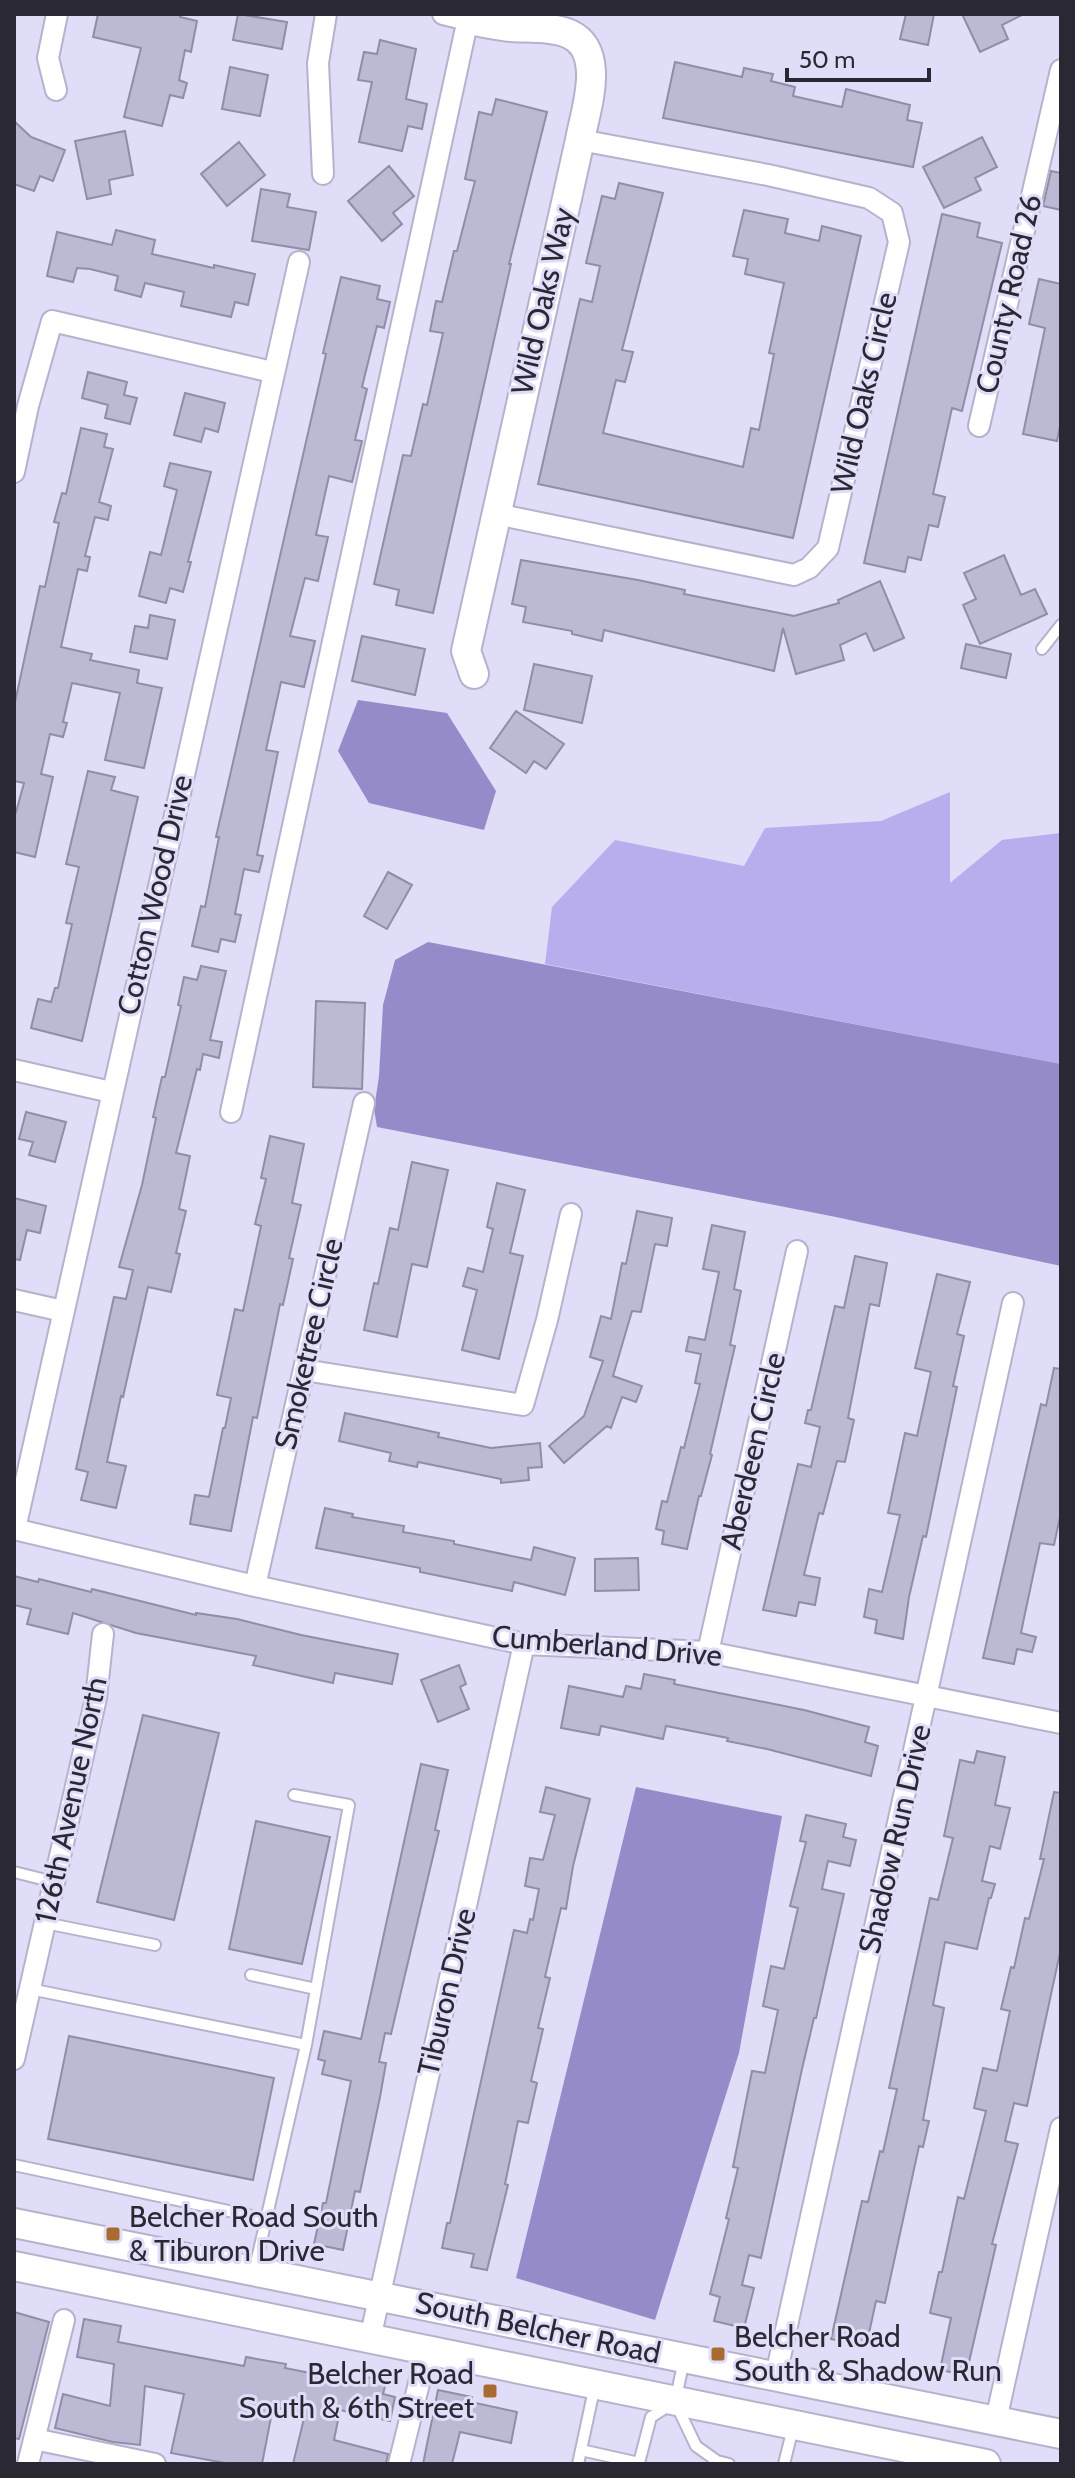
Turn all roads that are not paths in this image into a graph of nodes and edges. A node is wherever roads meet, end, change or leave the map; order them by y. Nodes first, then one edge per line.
1 (57, 14) edge
2 (326, 14) edge
3 (460, 16) edge
4 (1061, 70) edge
5 (56, 90) dead end
6 (1056, 114) edge
7 (580, 140) junction
8 (323, 174) dead end
9 (299, 262) dead end
10 (272, 372) junction
11 (979, 426) dead end
12 (14, 472) edge
13 (496, 514) junction
14 (1061, 625) edge
15 (1042, 649) dead end
16 (474, 674) dead end
17 (14, 1070) edge
18 (111, 1092) junction
19 (364, 1103) dead end
20 (231, 1112) dead end
21 (571, 1214) dead end
22 (797, 1251) dead end
23 (14, 1300) edge
24 (1013, 1303) dead end
25 (63, 1311) junction
26 (304, 1370) junction
27 (14, 1529) edge
28 (255, 1586) junction
29 (103, 1634) dead end
30 (524, 1644) junction
31 (708, 1652) junction
32 (927, 1697) junction
33 (1061, 1723) edge
34 (294, 1795) dead end
35 (14, 1872) edge
36 (54, 1882) junction
37 (45, 1923) junction
38 (155, 1945) dead end
39 (251, 1975) dead end
40 (30, 1989) junction
41 (316, 1989) junction
42 (306, 2045) junction
43 (14, 2059) edge
44 (1061, 2128) edge
45 (14, 2165) edge
46 (266, 2219) junction
47 (14, 2223) edge
48 (14, 2266) edge
49 (255, 2271) junction
50 (380, 2295) junction
51 (64, 2320) dead end
52 (370, 2339) junction
53 (427, 2351) junction
54 (684, 2358) junction
55 (776, 2375) junction
56 (595, 2385) junction
57 (675, 2402) junction
58 (996, 2420) junction
59 (793, 2426) junction
60 (1061, 2434) edge
61 (34, 2439) junction
62 (581, 2450) junction
63 (28, 2464) edge
64 (155, 2464) edge
65 (399, 2464) edge
66 (578, 2464) edge
67 (639, 2464) edge
68 (729, 2464) edge
69 (784, 2464) edge
70 (986, 2464) edge

1 - 5 street
2 - 8 street
3 - 7 main road, Wild Oaks Way
3 - 20 street
4 - 6 street, County Road 26
6 - 11 street, County Road 26
7 - 13 main road, Wild Oaks Way
7 - 13 street, Wild Oaks Circle
9 - 10 street, Cotton Wood Drive
10 - 12 street
10 - 18 street, Cotton Wood Drive
13 - 16 main road, Wild Oaks Way
14 - 15 lane
17 - 18 street
18 - 25 street, Cotton Wood Drive
19 - 26 street, Smoketree Circle
21 - 26 street
22 - 31 street, Aberdeen Circle
23 - 25 street
24 - 32 street, Shadow Run Drive
25 - 27 street, Cotton Wood Drive
26 - 28 street, Smoketree Circle
27 - 28 street, Cumberland Drive
28 - 30 street, Cumberland Drive
29 - 36 street, 126th Avenue North
30 - 31 street, Cumberland Drive
30 - 50 street, Tiburon Drive
31 - 32 street, Cumberland Drive
32 - 33 street, Cumberland Drive
32 - 55 street, Shadow Run Drive
34 - 41 lane
35 - 36 lane
36 - 37 street, 126th Avenue North
37 - 38 lane
37 - 40 street, 126th Avenue North
39 - 41 lane
40 - 42 lane
40 - 43 street, 126th Avenue North
41 - 42 lane
42 - 46 lane
44 - 58 street
45 - 46 lane
46 - 49 lane
47 - 49 main road, South Belcher Road
48 - 52 main road, South Belcher Road
49 - 50 main road, South Belcher Road
50 - 52 street, Tiburon Drive
50 - 54 main road, South Belcher Road
51 - 61 street
52 - 53 main road, South Belcher Road
53 - 56 main road, South Belcher Road
53 - 65 street
54 - 55 main road, South Belcher Road
54 - 57 lane
55 - 58 main road, South Belcher Road
56 - 57 main road, South Belcher Road
56 - 62 lane
57 - 59 main road, South Belcher Road
57 - 67 lane
57 - 68 lane
58 - 60 main road, South Belcher Road
59 - 69 lane
59 - 70 main road, South Belcher Road
61 - 63 street
61 - 64 street
62 - 66 lane
62 - 67 lane

